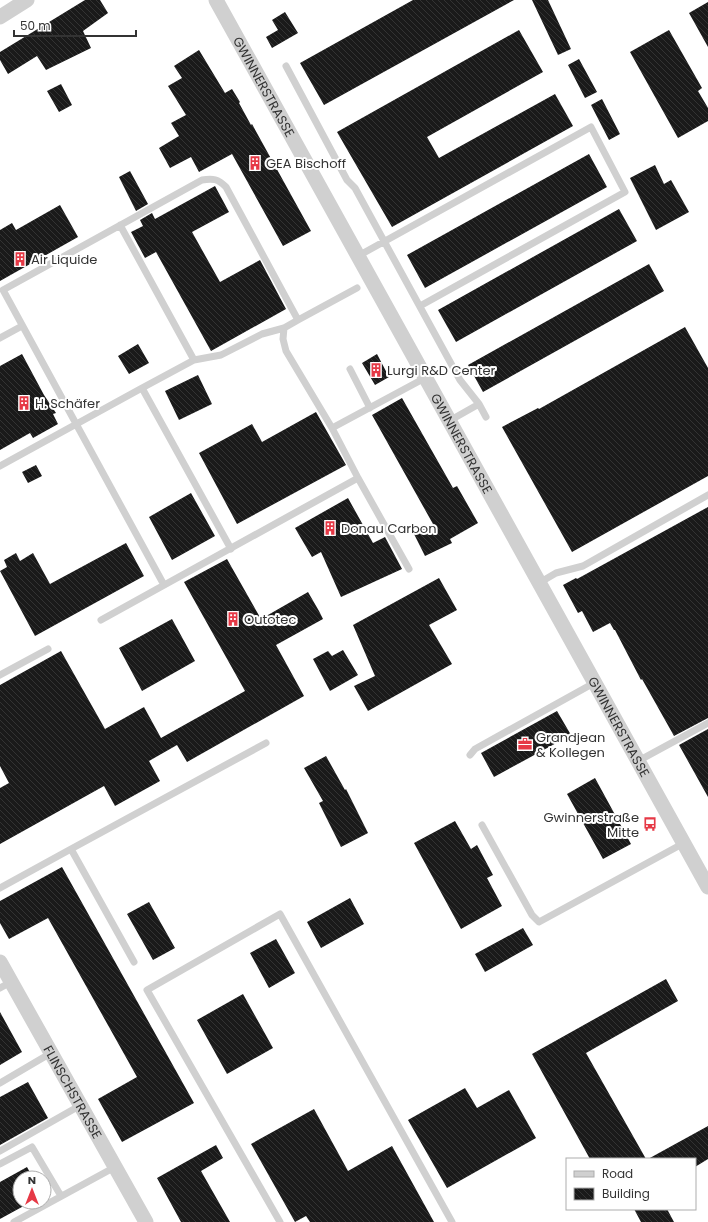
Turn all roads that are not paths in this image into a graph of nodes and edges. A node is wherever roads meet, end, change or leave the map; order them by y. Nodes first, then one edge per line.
1 (27, 0) edge
2 (216, 0) edge
3 (0, 16) edge
4 (286, 66) dead end
5 (120, 225) junction
6 (385, 242) junction
7 (357, 256) junction
8 (357, 288) dead end
9 (420, 306) junction
10 (298, 320) junction
11 (22, 326) junction
12 (284, 328) junction
13 (0, 338) edge
14 (194, 360) junction
15 (350, 369) dead end
16 (425, 378) junction
17 (142, 388) junction
18 (478, 404) junction
19 (370, 408) junction
20 (486, 417) dead end
21 (449, 421) junction
22 (77, 424) junction
23 (332, 428) junction
24 (0, 466) edge
25 (358, 478) junction
26 (708, 495) edge
27 (230, 549) junction
28 (409, 569) dead end
29 (539, 583) junction
30 (164, 585) junction
31 (101, 620) dead end
32 (48, 650) dead end
33 (0, 674) edge
34 (594, 683) junction
35 (708, 723) edge
36 (266, 743) dead end
37 (470, 755) dead end
38 (638, 761) junction
39 (482, 825) dead end
40 (684, 843) junction
41 (71, 849) junction
42 (708, 887) edge
43 (0, 888) edge
44 (0, 962) edge
45 (134, 962) dead end
46 (6, 985) edge
47 (51, 1053) junction
48 (0, 1083) edge
49 (81, 1105) junction
50 (0, 1151) edge
51 (0, 1164) edge
52 (115, 1167) junction
53 (61, 1196) junction
54 (14, 1222) edge
55 (146, 1222) edge
56 (280, 1222) edge
57 (452, 1222) edge

1 - 3 street
2 - 7 street, GWINNERSTRASSE
4 - 6 lane
5 - 10 lane
5 - 11 lane
5 - 14 lane
6 - 7 lane
6 - 9 lane
6 - 9 lane
7 - 16 street, GWINNERSTRASSE
8 - 10 lane
9 - 18 lane
10 - 12 lane
11 - 13 lane
11 - 22 lane
12 - 14 lane
12 - 23 lane
14 - 17 lane
15 - 19 lane
16 - 19 lane
16 - 21 street, GWINNERSTRASSE
17 - 22 lane
17 - 27 lane
18 - 20 lane
18 - 21 lane
19 - 23 lane
21 - 29 street, GWINNERSTRASSE
22 - 24 lane
22 - 30 lane
23 - 25 lane
25 - 27 lane
25 - 28 lane
26 - 29 lane
27 - 30 lane
29 - 34 street, GWINNERSTRASSE
30 - 31 lane
32 - 33 lane
34 - 37 lane
34 - 38 street, GWINNERSTRASSE
35 - 38 lane
36 - 41 lane
38 - 40 street, GWINNERSTRASSE
39 - 40 lane
40 - 42 street, GWINNERSTRASSE
41 - 43 lane
41 - 45 lane
44 - 46 street, FLINSCHSTRASSE
46 - 47 street, FLINSCHSTRASSE
47 - 48 lane
47 - 49 street, FLINSCHSTRASSE
49 - 50 lane
49 - 52 street, FLINSCHSTRASSE
51 - 53 lane
52 - 53 lane
52 - 55 street, FLINSCHSTRASSE
53 - 54 lane
56 - 57 lane

